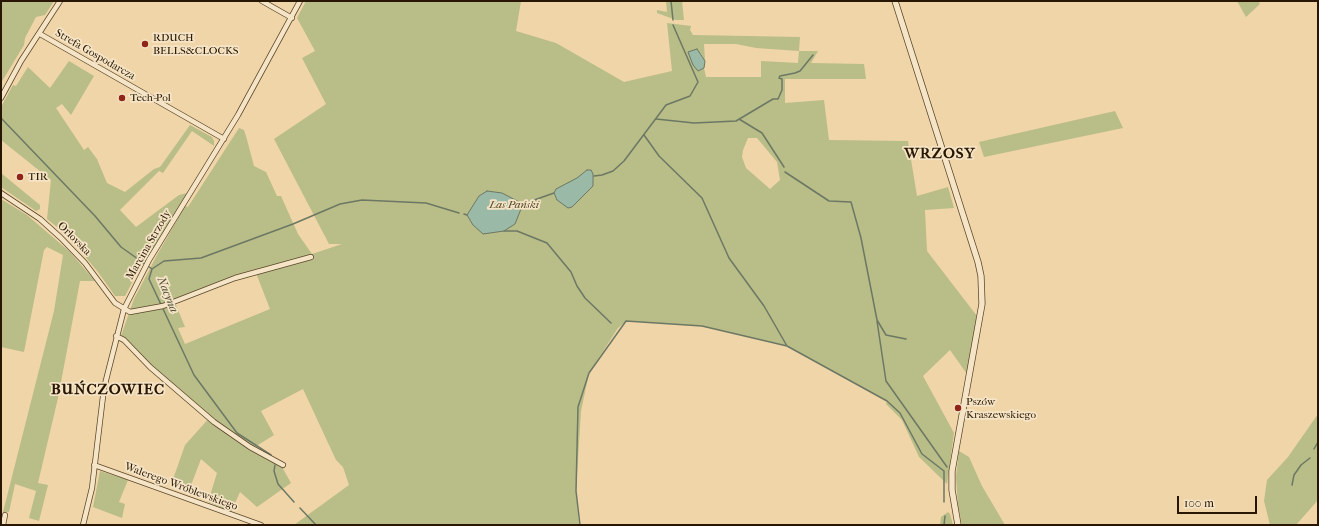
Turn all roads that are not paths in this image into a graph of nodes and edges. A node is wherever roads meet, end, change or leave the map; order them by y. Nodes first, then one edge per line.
1 (60, 1) edge
2 (262, 1) edge
3 (300, 1) edge
4 (895, 1) edge
5 (292, 18) junction
6 (40, 34) junction
7 (1, 98) edge
8 (224, 139) junction
9 (1, 193) edge
10 (311, 257) dead end
11 (124, 310) junction
12 (116, 336) junction
13 (94, 465) junction
14 (283, 465) dead end
15 (5, 515) dead end
16 (3, 525) edge
17 (83, 525) edge
18 (261, 525) edge
19 (958, 525) edge

1 - 6 street, Strefa Gospodarcza
2 - 5 street
3 - 5 street, Marcina Strzody
4 - 19 street
5 - 8 street, Marcina Strzody
6 - 7 street, Strefa Gospodarcza
6 - 8 street, Strefa Gospodarcza
8 - 11 street, Marcina Strzody
9 - 11 street, Orlovska
10 - 11 street
11 - 12 street, Marcina Strzody
12 - 13 street, Marcina Strzody
12 - 14 street
13 - 17 street, Marcina Strzody
13 - 18 street, Walerego Wróblewskiego
15 - 16 street

